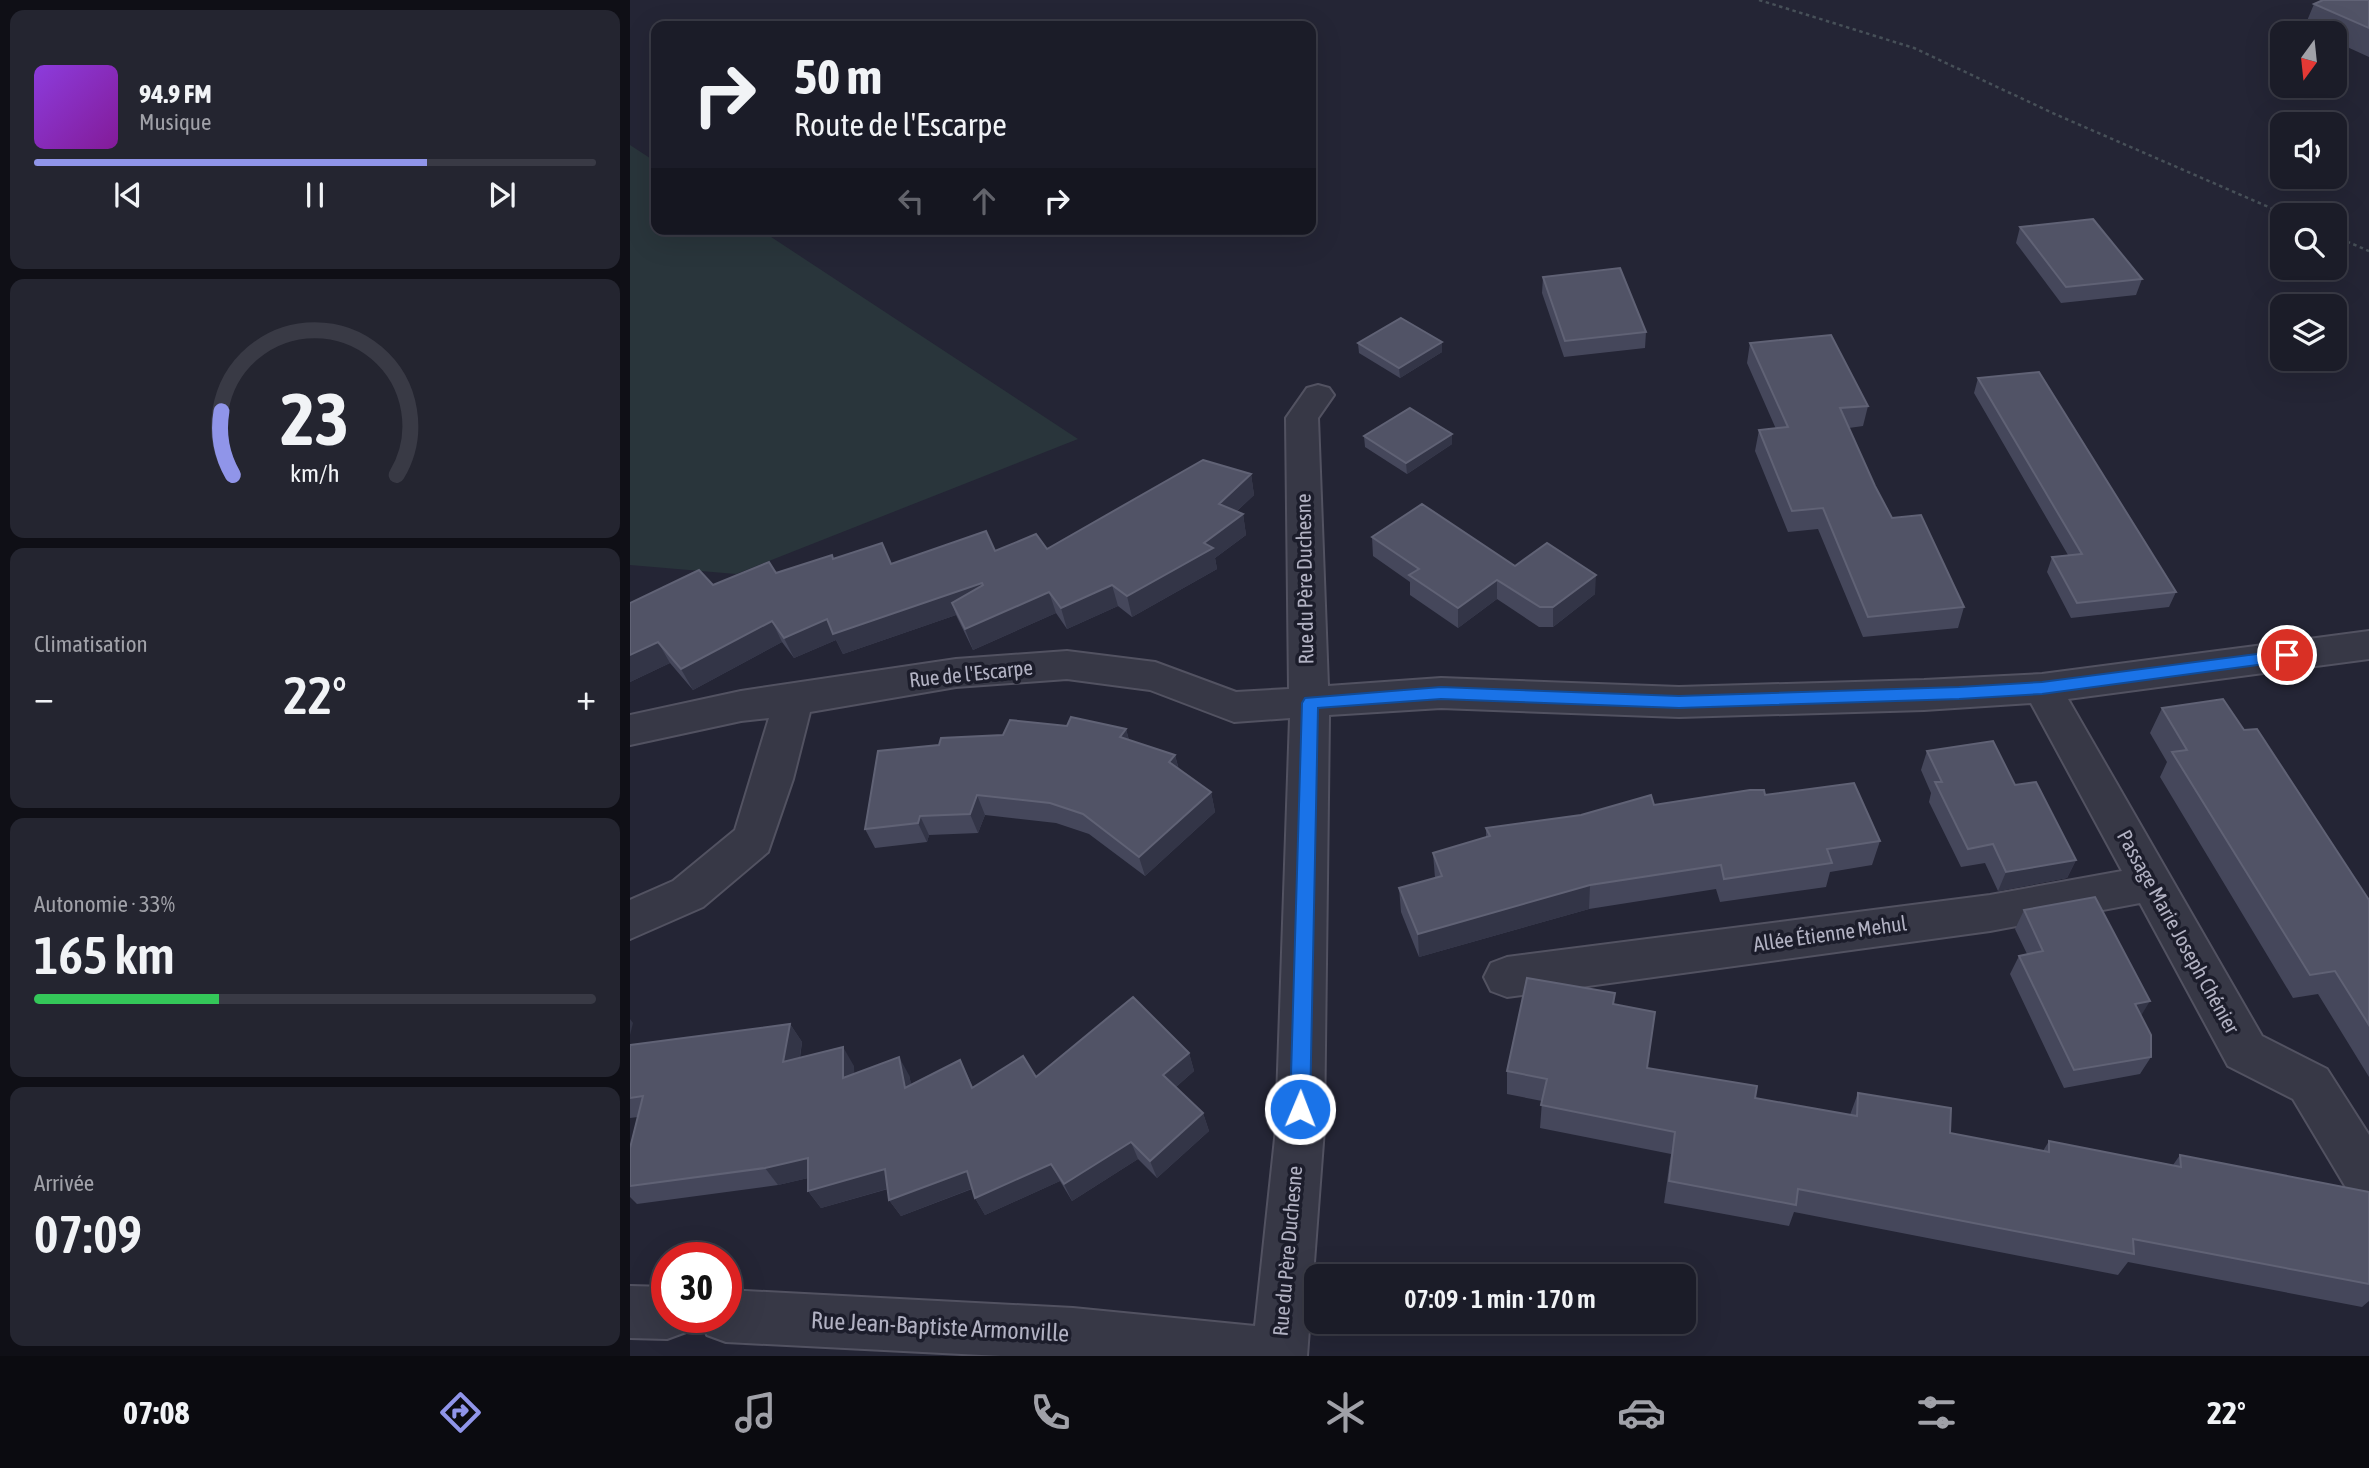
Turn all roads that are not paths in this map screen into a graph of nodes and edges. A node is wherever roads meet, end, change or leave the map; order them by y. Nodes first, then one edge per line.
1 (1318, 395) dead end
2 (2369, 645) edge
3 (2042, 688) junction
4 (793, 701) junction
5 (1310, 703) junction
6 (630, 730) edge
7 (2151, 883) junction
8 (630, 920) edge
9 (1507, 977) dead end
10 (2369, 1179) edge
11 (630, 1312) edge
12 (651, 1313) edge
13 (742, 1317) edge
14 (1191, 1350) edge
15 (1279, 1356) edge

1 - 5 street, Rue du Père Duchesne
2 - 3 street, Rue de l'Escarpe
3 - 5 street, Rue de l'Escarpe
3 - 7 street, Passage Marie Joseph Chénier
4 - 5 street, Rue de l'Escarpe
4 - 6 street, Rue de l'Escarpe
4 - 8 street
5 - 15 street, Rue du Père Duchesne
7 - 9 street, Allée Étienne Mehul
7 - 10 street, Passage Marie Joseph Chénier
11 - 12 street
13 - 14 street, Rue Jean-Baptiste Armonville
14 - 15 street, Rue Jean-Baptiste Armonville

